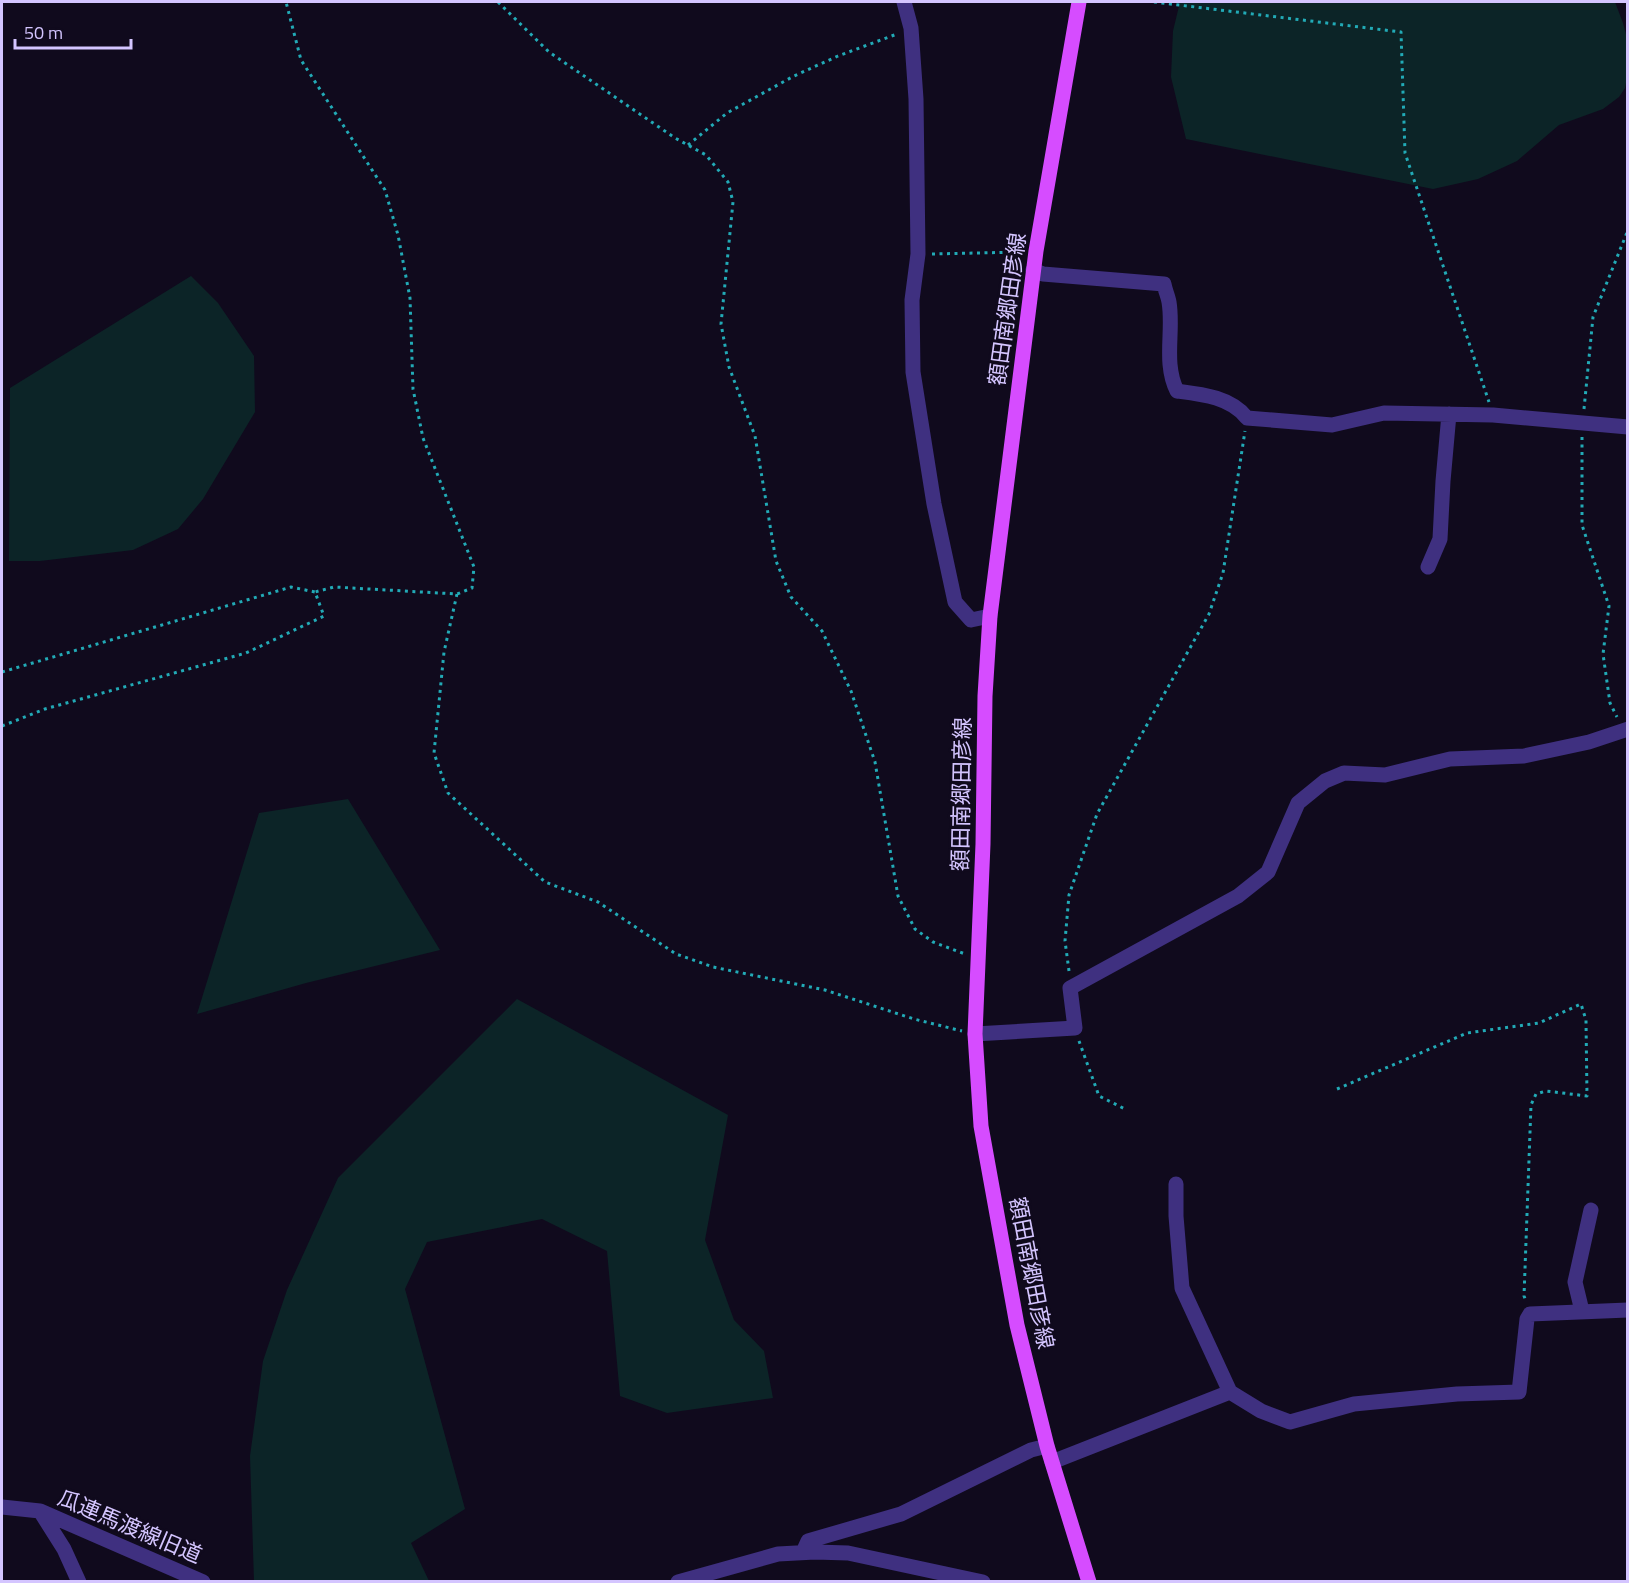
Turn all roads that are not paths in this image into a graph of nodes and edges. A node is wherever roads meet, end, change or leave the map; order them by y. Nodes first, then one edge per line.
1 (904, 2) edge
2 (1079, 2) edge
3 (1033, 270) junction
4 (1449, 414) junction
5 (1628, 427) edge
6 (1428, 567) dead end
7 (990, 616) junction
8 (1625, 729) edge
9 (975, 1034) junction
10 (1176, 1184) dead end
11 (1591, 1210) dead end
12 (1628, 1310) edge
13 (1582, 1311) junction
14 (1230, 1392) junction
15 (1047, 1446) junction
16 (1052, 1462) junction
17 (2, 1507) edge
18 (40, 1511) junction
19 (803, 1552) junction
20 (79, 1581) edge
21 (203, 1581) edge
22 (678, 1581) edge
23 (983, 1581) edge
24 (1089, 1581) edge

1 - 7 street
2 - 3 main road, 額田南郷田彦線
3 - 4 street
3 - 7 main road, 額田南郷田彦線
4 - 5 street
4 - 6 street
7 - 9 main road, 額田南郷田彦線
8 - 9 street
9 - 15 main road, 額田南郷田彦線
10 - 14 street
11 - 13 street
12 - 13 street
13 - 14 street
14 - 16 street
15 - 16 main road, 額田南郷田彦線
15 - 19 street
16 - 24 main road, 額田南郷田彦線
17 - 18 street, 瓜連馬渡線旧道
18 - 20 street
18 - 21 street, 瓜連馬渡線旧道
19 - 22 street
19 - 23 street

